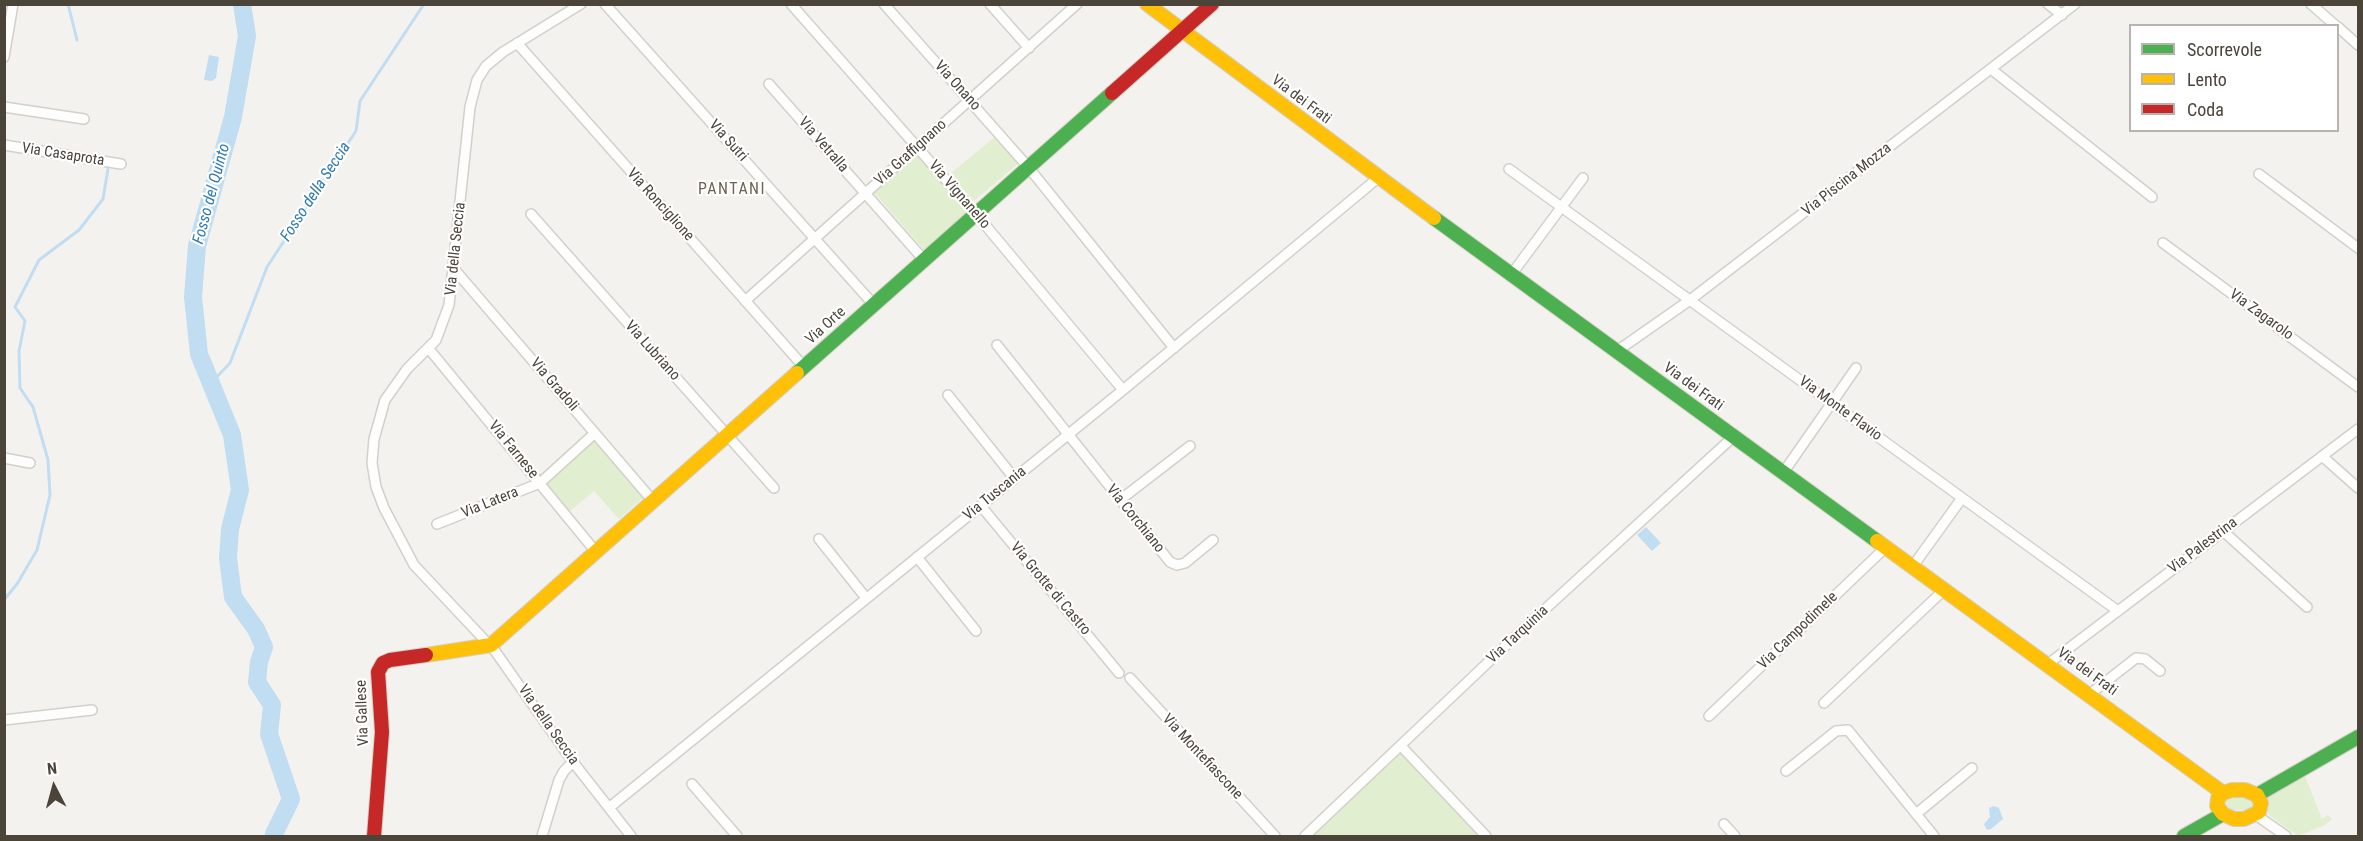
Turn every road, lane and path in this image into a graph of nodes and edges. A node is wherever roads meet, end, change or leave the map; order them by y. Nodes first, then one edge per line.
1 (13, 4) edge
2 (581, 4) edge
3 (605, 4) edge
4 (790, 4) edge
5 (884, 4) edge
6 (990, 4) edge
7 (1077, 4) edge
8 (1147, 4) edge
9 (1212, 4) edge
10 (2048, 4) edge
11 (2075, 4) edge
12 (2311, 4) edge
13 (2062, 15) junction
14 (2335, 24) edge
15 (2339, 28) edge
16 (1182, 31) junction
17 (516, 43) junction
18 (2358, 45) edge
19 (1029, 48) junction
20 (4, 57) edge
21 (1991, 69) junction
22 (769, 84) dead end
23 (970, 100) junction
24 (4, 106) edge
25 (84, 119) dead end
26 (4, 145) edge
27 (917, 147) junction
28 (121, 164) dead end
29 (1029, 168) junction
30 (1509, 169) dead end
31 (2259, 174) dead end
32 (1378, 178) junction
33 (1583, 178) dead end
34 (866, 193) junction
35 (2152, 197) dead end
36 (1562, 207) junction
37 (531, 214) dead end
38 (976, 214) junction
39 (815, 239) junction
40 (2163, 243) dead end
41 (2358, 248) edge
42 (924, 260) junction
43 (454, 269) junction
44 (1511, 275) junction
45 (1690, 300) junction
46 (745, 301) junction
47 (874, 305) junction
48 (997, 345) dead end
49 (1174, 348) junction
50 (429, 349) junction
51 (1617, 351) junction
52 (804, 367) junction
53 (1856, 368) dead end
54 (2358, 387) edge
55 (1123, 390) junction
56 (948, 395) dead end
57 (1832, 403) junction
58 (2358, 429) edge
59 (595, 433) junction
60 (1068, 435) junction
61 (727, 436) junction
62 (1733, 437) junction
63 (1190, 446) dead end
64 (2322, 456) junction
65 (4, 458) edge
66 (30, 463) dead end
67 (1783, 473) junction
68 (1014, 478) junction
69 (540, 483) junction
70 (774, 488) dead end
71 (2358, 488) edge
72 (1962, 498) junction
73 (1120, 500) junction
74 (653, 501) junction
75 (981, 506) junction
76 (437, 524) dead end
77 (2223, 531) junction
78 (819, 539) dead end
79 (1213, 540) dead end
80 (1886, 547) junction
81 (596, 552) junction
82 (917, 557) junction
83 (1913, 566) junction
84 (1945, 589) junction
85 (866, 598) junction
86 (2307, 607) dead end
87 (2118, 611) junction
88 (976, 631) dead end
89 (491, 645) junction
90 (2048, 664) junction
91 (2160, 671) dead end
92 (1119, 673) dead end
93 (1130, 678) dead end
94 (2090, 694) junction
95 (1824, 703) dead end
96 (92, 710) dead end
97 (1709, 716) dead end
98 (4, 720) edge
99 (2358, 737) edge
100 (1401, 746) junction
101 (573, 762) junction
102 (1972, 768) dead end
103 (1786, 771) dead end
104 (692, 784) dead end
105 (2223, 793) junction
106 (2257, 795) junction
107 (610, 807) junction
108 (1916, 814) junction
109 (2223, 814) junction
110 (2256, 815) junction
111 (1724, 824) dead end
112 (374, 837) edge
113 (542, 837) edge
114 (631, 837) edge
115 (737, 837) edge
116 (1275, 837) edge
117 (1305, 837) edge
118 (1486, 837) edge
119 (1735, 837) edge
120 (1934, 837) edge
121 (2184, 837) edge
122 (2286, 837) edge

1 - 20 street
2 - 17 street, Via della Seccia
3 - 39 street, Via Sutri
4 - 27 street, Via Vignanello
5 - 23 street, Via Onano
6 - 19 street
7 - 19 street, Via Graffignano
8 - 16 street, Via dei Frati
9 - 16 street, Via Orte
10 - 13 street
11 - 13 street, Via Piscina Mozza
12 - 14 street
13 - 21 street, Via Piscina Mozza
15 - 18 street
16 - 29 street, Via Orte
16 - 32 street, Via dei Frati
17 - 43 street, Via della Seccia
17 - 46 street, Via Ronciglione
19 - 23 street, Via Graffignano
21 - 35 street
21 - 45 street, Via Piscina Mozza
22 - 34 street, Via Vetralla
23 - 27 street, Via Graffignano
23 - 29 street, Via Onano
24 - 25 street
26 - 28 street, Via Casaprota
27 - 34 street, Via Graffignano
27 - 38 street, Via Vignanello
29 - 38 street, Via Orte
29 - 49 street, Via Onano
30 - 36 street, Via Monte Flavio
31 - 41 street
32 - 44 street, Via dei Frati
32 - 49 street, Via Tuscania
33 - 36 street
34 - 39 street, Via Graffignano
34 - 42 street, Via Vetralla
36 - 44 street
36 - 45 street, Via Monte Flavio
37 - 61 street, Via Lubriano
38 - 42 street, Via Orte
38 - 55 street, Via Vignanello
39 - 46 street, Via Graffignano
39 - 47 street, Via Sutri
40 - 54 street, Via Zagarolo
42 - 47 street, Via Orte
43 - 50 street, Via della Seccia
43 - 59 street, Via Gradoli
44 - 51 street, Via dei Frati
45 - 51 street, Via Piscina Mozza
45 - 57 street, Via Monte Flavio
46 - 52 street, Via Ronciglione
47 - 52 street, Via Orte
48 - 60 street, Via Corchiano
49 - 55 street, Via Tuscania
50 - 69 street, Via Farnese
50 - 89 street, Via della Seccia
51 - 62 street, Via dei Frati
52 - 61 street, Via Orte
53 - 57 street
55 - 60 street, Via Tuscania
56 - 68 street
57 - 67 street
57 - 72 street, Via Monte Flavio
58 - 64 street, Via Palestrina
59 - 69 street, Via Latera
59 - 74 street, Via Gradoli
60 - 68 street, Via Tuscania
60 - 73 street, Via Corchiano
61 - 70 street, Via Lubriano
61 - 74 street, Via Orte
62 - 67 street, Via dei Frati
62 - 100 street, Via Tarquinia
63 - 73 street
64 - 71 street
64 - 77 street, Via Palestrina
65 - 66 street
67 - 80 street, Via dei Frati
68 - 75 street, Via Tuscania
69 - 76 street, Via Latera
69 - 81 street, Via Farnese
72 - 83 street
72 - 87 street, Via Monte Flavio
73 - 79 street, Via Corchiano
74 - 81 street, Via Orte
75 - 82 street, Via Tuscania
75 - 92 street, Via Grotte di Castro
77 - 86 street
77 - 87 street, Via Palestrina
78 - 85 street
80 - 83 street, Via dei Frati
80 - 97 street, Via Campodimele
81 - 89 street, Via Orte
82 - 85 street, Via Tuscania
82 - 88 street
83 - 84 street, Via dei Frati
84 - 90 street, Via dei Frati
84 - 95 street
85 - 107 street, Via Tuscania
87 - 90 street, Via Palestrina
89 - 101 street, Via della Seccia
89 - 112 street, Via Gallese
90 - 94 street, Via dei Frati
91 - 94 street
93 - 116 street, Via Montefiascone
94 - 105 street, Via dei Frati
96 - 98 street
99 - 106 street
100 - 117 street, Via Tarquinia
100 - 118 street
101 - 107 street, Via della Seccia
101 - 113 street
102 - 108 street
103 - 108 street
104 - 115 street
105 - 106 street
105 - 109 street
106 - 110 street
107 - 114 street, Via della Seccia
108 - 120 street
109 - 110 street
109 - 121 street
110 - 122 street
111 - 119 street

